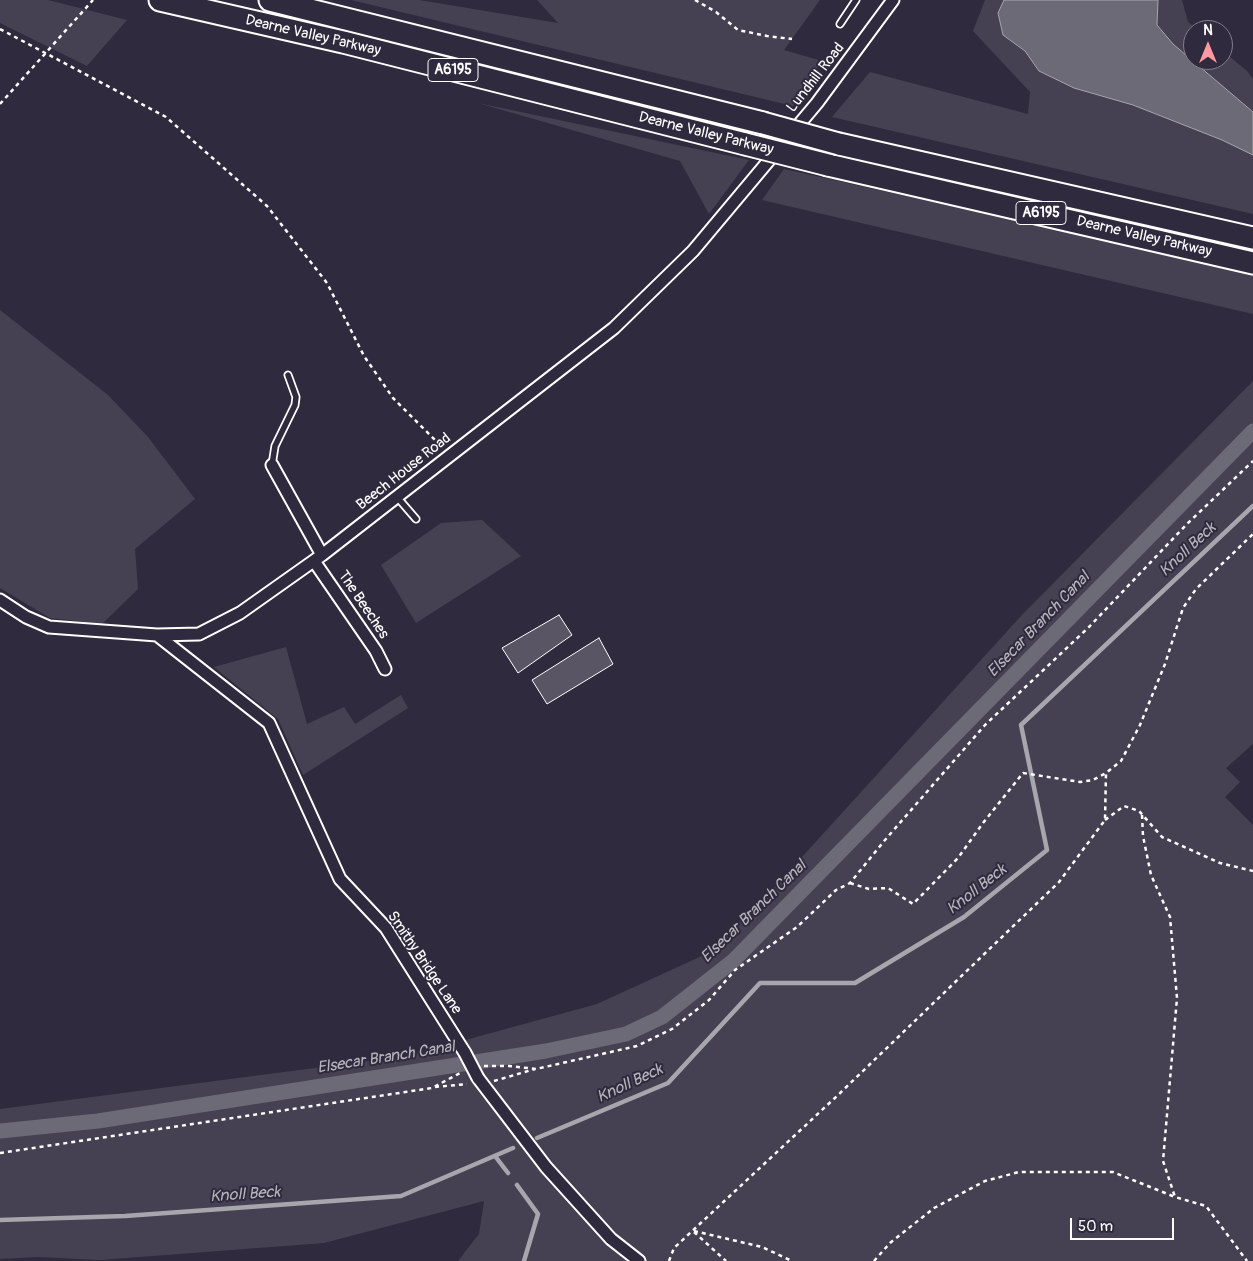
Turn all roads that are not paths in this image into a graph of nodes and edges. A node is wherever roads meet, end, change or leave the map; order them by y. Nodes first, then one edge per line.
1 (160, 0) edge
2 (270, 0) edge
3 (856, 0) edge
4 (889, 2) edge
5 (840, 24) dead end
6 (759, 172) joint
7 (1253, 238) edge
8 (1253, 263) edge
9 (288, 375) dead end
10 (272, 465) joint
11 (397, 497) junction
12 (416, 520) dead end
13 (318, 558) junction
14 (0, 600) edge
15 (157, 635) junction
16 (385, 669) dead end
17 (639, 1261) edge

1 - 8 highway, Dearne Valley Parkway / A6195, bridge
2 - 7 highway, Dearne Valley Parkway / A6195, bridge
3 - 5 lane
4 - 6 street, Lundhill Road
6 - 11 street, Beech House Road
9 - 10 lane
10 - 13 street, The Beeches
11 - 12 lane
11 - 13 street, Beech House Road
13 - 15 street, Beech House Road
13 - 16 street, The Beeches
14 - 15 street, Beech House Road
15 - 17 street, Smithy Bridge Lane, bridge

